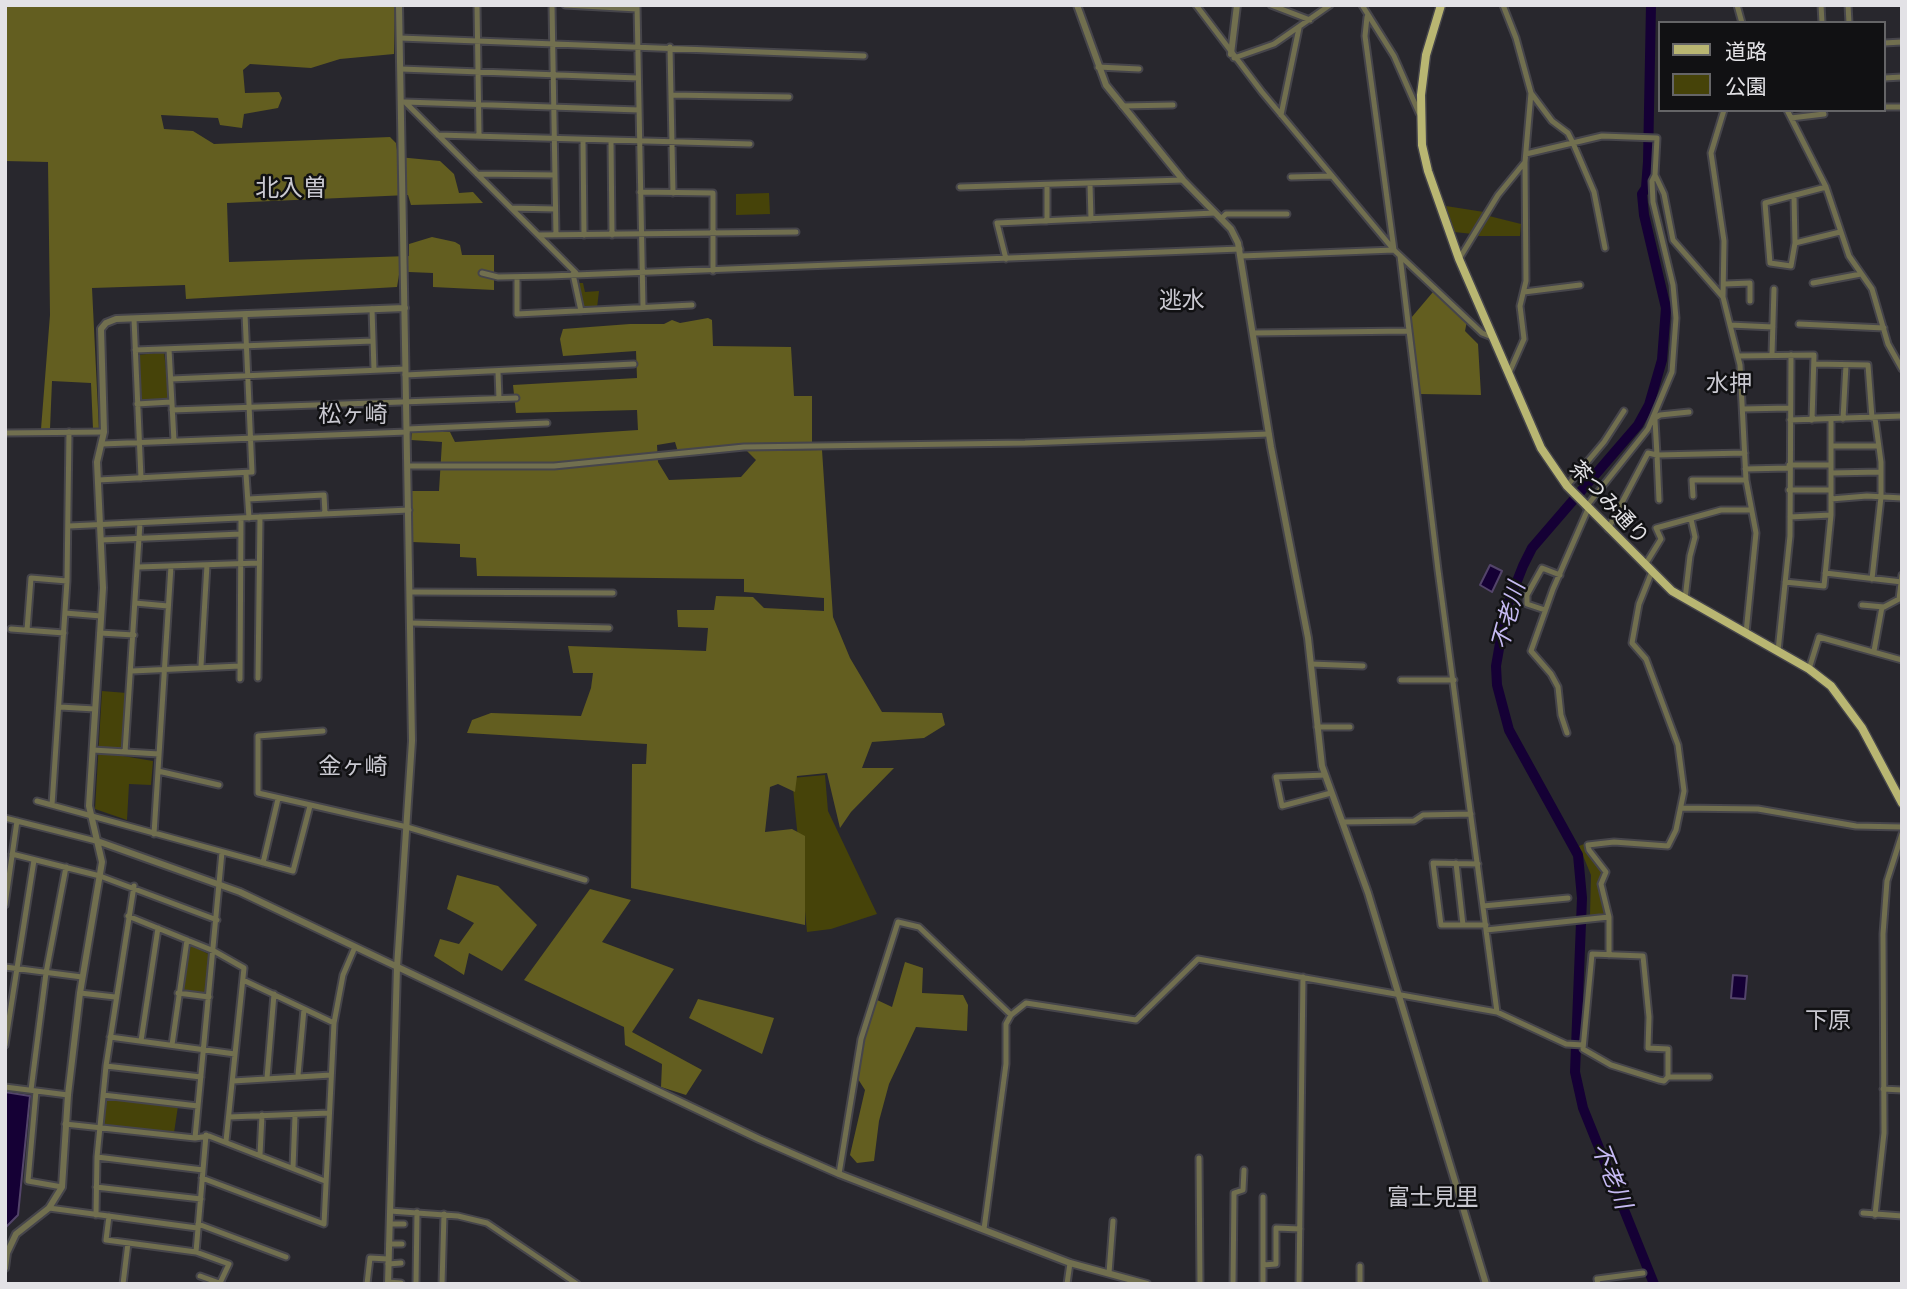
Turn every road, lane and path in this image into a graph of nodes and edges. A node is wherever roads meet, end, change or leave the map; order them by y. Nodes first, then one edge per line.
1 (399, 5) edge
2 (477, 5) edge
3 (552, 5) edge
4 (565, 5) edge
5 (1077, 5) edge
6 (1196, 5) edge
7 (1237, 5) edge
8 (1270, 5) edge
9 (1330, 5) edge
10 (1362, 5) edge
11 (1441, 5) edge
12 (1503, 5) edge
13 (637, 7) edge
14 (1367, 17) junction
15 (1310, 20) junction
16 (1298, 28) junction
17 (400, 38) junction
18 (477, 40) junction
19 (553, 43) junction
20 (638, 46) junction
21 (670, 47) junction
22 (864, 56) dead end
23 (1233, 56) junction
24 (1098, 67) junction
25 (401, 69) junction
26 (1139, 69) dead end
27 (478, 73) junction
28 (553, 76) junction
29 (638, 78) junction
30 (1531, 93) junction
31 (671, 95) junction
32 (789, 97) dead end
33 (404, 102) junction
34 (479, 105) junction
35 (1122, 106) junction
36 (1173, 106) dead end
37 (554, 107) junction
38 (639, 110) junction
39 (1723, 112) edge
40 (1788, 112) edge
41 (1824, 114) dead end
42 (1281, 115) junction
43 (1421, 116) junction
44 (1791, 118) junction
45 (438, 135) junction
46 (479, 135) junction
47 (554, 138) junction
48 (583, 140) junction
49 (611, 141) junction
50 (639, 142) junction
51 (672, 142) junction
52 (1573, 143) junction
53 (750, 144) dead end
54 (1526, 154) junction
55 (1525, 162) junction
56 (477, 174) junction
57 (555, 175) junction
58 (1655, 175) junction
59 (1332, 176) junction
60 (1291, 177) dead end
61 (1182, 180) junction
62 (1090, 184) junction
63 (1046, 186) junction
64 (960, 187) dead end
65 (1826, 187) junction
66 (640, 192) junction
67 (673, 193) junction
68 (1794, 197) junction
69 (511, 208) junction
70 (555, 209) junction
71 (1215, 213) junction
72 (1287, 214) dead end
73 (1091, 219) junction
74 (1222, 219) junction
75 (1047, 220) junction
76 (796, 232) dead end
77 (1840, 232) junction
78 (538, 235) junction
79 (556, 235) junction
80 (584, 235) junction
81 (612, 235) junction
82 (641, 235) junction
83 (713, 235) junction
84 (1796, 243) junction
85 (1605, 248) dead end
86 (1394, 250) junction
87 (1240, 252) junction
88 (1401, 256) junction
89 (1459, 258) junction
90 (1006, 259) junction
91 (713, 271) junction
92 (642, 272) junction
93 (482, 274) dead end
94 (575, 274) junction
95 (1861, 274) junction
96 (517, 277) junction
97 (1813, 283) dead end
98 (1725, 284) junction
99 (1580, 285) dead end
100 (1774, 289) dead end
101 (1524, 292) junction
102 (1723, 297) junction
103 (1750, 301) dead end
104 (692, 305) dead end
105 (643, 307) junction
106 (405, 308) junction
107 (372, 309) junction
108 (581, 311) junction
109 (246, 314) junction
110 (134, 318) junction
111 (1799, 324) dead end
112 (1730, 325) junction
113 (1773, 327) junction
114 (1884, 328) junction
115 (1409, 331) junction
116 (1253, 333) junction
117 (1492, 337) junction
118 (373, 341) junction
119 (246, 346) junction
120 (169, 349) junction
121 (135, 350) junction
122 (1772, 354) junction
123 (1791, 355) junction
124 (1738, 356) junction
125 (1814, 363) junction
126 (634, 364) dead end
127 (1846, 365) junction
128 (1902, 369) edge
129 (374, 370) junction
130 (405, 372) junction
131 (498, 372) junction
132 (1508, 374) junction
133 (248, 376) junction
134 (171, 379) junction
135 (516, 398) dead end
136 (499, 399) junction
137 (406, 401) junction
138 (172, 402) junction
139 (137, 404) junction
140 (249, 407) junction
141 (1789, 408) junction
142 (1743, 409) junction
143 (172, 410) junction
144 (1624, 411) dead end
145 (1689, 412) dead end
146 (1902, 416) edge
147 (1655, 418) junction
148 (1873, 418) junction
149 (1812, 419) junction
150 (1831, 419) junction
151 (1843, 419) junction
152 (1790, 420) junction
153 (547, 423) dead end
154 (407, 430) junction
155 (69, 432) junction
156 (104, 432) junction
157 (5, 433) edge
158 (1269, 434) junction
159 (250, 438) junction
160 (174, 441) junction
161 (139, 442) junction
162 (102, 443) junction
163 (1831, 446) junction
164 (1878, 446) junction
165 (1745, 453) junction
166 (1657, 455) junction
167 (1831, 465) junction
168 (408, 467) junction
169 (1789, 467) junction
170 (1745, 469) junction
171 (1831, 472) junction
172 (1881, 472) junction
173 (246, 474) junction
174 (141, 478) junction
175 (99, 480) junction
176 (1746, 480) junction
177 (1567, 486) junction
178 (1789, 490) junction
179 (1831, 490) junction
180 (1693, 496) dead end
181 (1881, 496) junction
182 (1902, 498) edge
183 (248, 499) junction
184 (1831, 499) junction
185 (1659, 500) dead end
186 (1586, 507) junction
187 (409, 510) junction
188 (1751, 510) junction
189 (325, 514) junction
190 (1831, 515) junction
191 (260, 517) junction
192 (1790, 517) junction
193 (241, 518) junction
194 (249, 518) junction
195 (1691, 519) junction
196 (140, 523) junction
197 (101, 525) junction
198 (69, 526) junction
199 (1608, 529) junction
200 (241, 534) junction
201 (140, 539) junction
202 (101, 540) junction
203 (241, 564) junction
204 (259, 564) junction
205 (207, 565) junction
206 (171, 566) junction
207 (1644, 566) junction
208 (138, 567) junction
209 (1651, 573) junction
210 (1825, 573) junction
211 (1560, 575) junction
212 (1902, 575) edge
213 (1872, 579) junction
214 (67, 581) junction
215 (1786, 582) junction
216 (1901, 582) edge
217 (410, 592) junction
218 (612, 593) dead end
219 (1685, 600) junction
220 (135, 603) junction
221 (168, 606) junction
222 (1863, 606) dead end
223 (1882, 607) junction
224 (1545, 610) junction
225 (65, 613) junction
226 (102, 616) junction
227 (411, 622) junction
228 (610, 628) dead end
229 (11, 629) dead end
230 (27, 631) junction
231 (100, 632) junction
232 (64, 633) junction
233 (1746, 633) junction
234 (134, 635) junction
235 (1778, 651) junction
236 (1874, 651) junction
237 (1902, 660) edge
238 (1311, 664) junction
239 (201, 666) junction
240 (240, 666) junction
241 (1363, 666) dead end
242 (1808, 669) junction
243 (132, 671) junction
244 (165, 671) junction
245 (258, 678) dead end
246 (240, 679) dead end
247 (1401, 680) dead end
248 (1454, 680) junction
249 (60, 707) junction
250 (95, 709) junction
251 (1317, 727) junction
252 (1350, 727) dead end
253 (323, 732) dead end
254 (1567, 733) dead end
255 (93, 750) junction
256 (125, 752) junction
257 (159, 754) junction
258 (158, 771) junction
259 (1325, 775) junction
260 (219, 785) dead end
261 (1331, 793) junction
262 (278, 799) junction
263 (37, 801) dead end
264 (1902, 803) edge
265 (52, 805) junction
266 (310, 806) junction
267 (1681, 808) junction
268 (90, 814) junction
269 (1471, 814) junction
270 (5, 818) edge
271 (17, 821) junction
272 (1342, 822) junction
273 (1902, 827) edge
274 (407, 828) junction
275 (154, 834) junction
276 (1902, 834) edge
277 (100, 842) junction
278 (222, 852) junction
279 (12, 854) junction
280 (34, 860) junction
281 (263, 863) junction
282 (1457, 863) junction
283 (1478, 864) junction
284 (65, 867) junction
285 (100, 876) junction
286 (585, 880) dead end
287 (220, 883) junction
288 (134, 886) junction
289 (1568, 898) dead end
290 (5, 905) edge
291 (1483, 906) junction
292 (128, 916) junction
293 (1609, 917) junction
294 (217, 920) junction
295 (1464, 925) junction
296 (158, 928) junction
297 (1486, 928) junction
298 (187, 940) junction
299 (355, 947) junction
300 (214, 951) junction
301 (1609, 955) junction
302 (5, 967) edge
303 (397, 967) junction
304 (15, 968) junction
305 (46, 972) junction
306 (82, 977) junction
307 (1303, 977) junction
308 (243, 980) junction
309 (80, 993) junction
310 (178, 993) junction
311 (274, 994) junction
312 (1400, 994) junction
313 (115, 997) junction
314 (209, 997) junction
315 (304, 1009) junction
316 (1497, 1012) junction
317 (1011, 1015) junction
318 (334, 1023) junction
319 (110, 1037) junction
320 (141, 1041) junction
321 (5, 1045) edge
322 (172, 1045) junction
323 (1583, 1045) junction
324 (203, 1049) junction
325 (235, 1054) junction
326 (106, 1066) junction
327 (298, 1075) junction
328 (331, 1075) junction
329 (201, 1077) junction
330 (1668, 1077) junction
331 (1709, 1077) dead end
332 (267, 1078) junction
333 (233, 1081) junction
334 (5, 1087) edge
335 (1884, 1089) junction
336 (1902, 1090) edge
337 (34, 1091) junction
338 (68, 1095) junction
339 (103, 1095) junction
340 (198, 1106) junction
341 (329, 1114) junction
342 (262, 1115) junction
343 (295, 1116) junction
344 (229, 1117) junction
345 (65, 1124) junction
346 (99, 1127) junction
347 (205, 1135) junction
348 (195, 1138) junction
349 (226, 1141) junction
350 (260, 1155) junction
351 (97, 1157) junction
352 (1199, 1158) dead end
353 (293, 1168) junction
354 (203, 1170) junction
355 (1244, 1170) dead end
356 (839, 1174) junction
357 (202, 1178) junction
358 (325, 1181) junction
359 (62, 1186) junction
360 (96, 1187) junction
361 (1263, 1198) dead end
362 (201, 1199) junction
363 (49, 1208) junction
364 (390, 1211) junction
365 (418, 1212) junction
366 (1863, 1213) dead end
367 (444, 1214) junction
368 (96, 1215) junction
369 (1875, 1215) junction
370 (109, 1216) junction
371 (1902, 1216) edge
372 (1113, 1221) dead end
373 (390, 1224) junction
374 (404, 1224) dead end
375 (198, 1226) junction
376 (984, 1229) junction
377 (1300, 1229) junction
378 (128, 1243) junction
379 (389, 1244) junction
380 (402, 1244) dead end
381 (196, 1252) junction
382 (286, 1257) dead end
383 (388, 1261) junction
384 (401, 1263) dead end
385 (1070, 1263) junction
386 (1263, 1265) junction
387 (1360, 1266) dead end
388 (5, 1268) edge
389 (1109, 1273) junction
390 (1643, 1273) dead end
391 (200, 1276) dead end
392 (388, 1283) edge
393 (401, 1283) edge
394 (124, 1284) edge
395 (221, 1284) edge
396 (367, 1284) edge
397 (416, 1284) edge
398 (442, 1284) edge
399 (577, 1284) edge
400 (1067, 1284) edge
401 (1147, 1284) edge
402 (1200, 1284) edge
403 (1233, 1284) edge
404 (1263, 1284) edge
405 (1299, 1284) edge
406 (1360, 1284) edge
407 (1486, 1284) edge
408 (1598, 1284) edge

1 - 17 street
2 - 18 street
3 - 19 street
4 - 13 street
5 - 24 street
6 - 23 street
7 - 23 street
8 - 15 street
9 - 15 street
10 - 14 street
11 - 43 main road, 茶つみ通り
12 - 30 street
13 - 20 street
14 - 43 street
14 - 86 street
15 - 16 street
16 - 23 street
16 - 42 street
17 - 18 street
17 - 25 street
18 - 19 street
18 - 27 street
19 - 20 street
19 - 28 street
20 - 21 street
20 - 29 street
21 - 22 street
21 - 31 street
23 - 42 street
24 - 26 street
24 - 35 street
25 - 27 street
25 - 33 street
27 - 28 street
27 - 34 street
28 - 29 street
28 - 37 street
29 - 38 street
30 - 52 street
30 - 54 street
31 - 32 street
31 - 51 street
33 - 34 street
33 - 45 street
33 - 106 street
34 - 37 street
34 - 46 street
35 - 36 street
35 - 61 street
37 - 38 street
37 - 47 street
38 - 50 street
39 - 98 street
40 - 44 street
41 - 44 street
42 - 59 street
43 - 89 main road, 茶つみ通り
44 - 65 street
45 - 46 street
45 - 56 street
46 - 47 street
47 - 48 street
47 - 57 street
48 - 49 street
48 - 80 street
49 - 50 street
49 - 81 street
50 - 51 street
50 - 66 street
51 - 53 street
51 - 67 street
52 - 54 street
52 - 58 street
52 - 85 street
54 - 55 street
55 - 89 street
55 - 101 street
56 - 57 street
56 - 69 street
57 - 70 street
58 - 102 street
58 - 147 street
59 - 60 street
59 - 86 street
61 - 62 street
61 - 71 street
62 - 63 street
62 - 73 street
63 - 64 street
63 - 75 street
65 - 68 street
65 - 77 street
66 - 67 street
66 - 82 street
67 - 83 street
68 - 84 street
68 - 84 street
69 - 70 street
69 - 78 street
70 - 79 street
71 - 73 street
71 - 74 street
72 - 74 street
73 - 75 street
74 - 87 street
75 - 90 street
76 - 83 street
77 - 84 street
77 - 95 street
78 - 79 street
78 - 94 street
79 - 80 street
80 - 81 street
81 - 82 street
82 - 83 street
82 - 92 street
83 - 91 street
86 - 87 street
86 - 88 street
87 - 90 street
87 - 116 street
88 - 115 street
88 - 117 street
89 - 117 main road, 茶つみ通り
90 - 91 street
91 - 92 street
92 - 94 street
92 - 105 street
93 - 96 street
94 - 96 street
94 - 108 street
95 - 97 street
95 - 114 street
96 - 108 street
98 - 102 street
98 - 103 street
99 - 101 street
100 - 113 street
101 - 132 street
102 - 112 street
104 - 105 street
105 - 108 street
106 - 107 street
106 - 130 street
107 - 109 street
107 - 118 street
109 - 110 street
109 - 119 street
110 - 121 street
110 - 156 street
111 - 114 street
112 - 113 street
112 - 124 street
113 - 122 street
114 - 128 street
115 - 116 street
115 - 248 street
116 - 158 street
117 - 132 main road, 茶つみ通り
118 - 119 street
118 - 129 street
119 - 120 street
119 - 133 street
120 - 121 street
120 - 134 street
121 - 139 street
122 - 123 street
122 - 124 street
123 - 125 street
123 - 141 street
124 - 142 street
125 - 127 street
125 - 149 street
126 - 131 street
127 - 148 street
127 - 151 street
129 - 130 street
129 - 133 street
130 - 131 street
130 - 137 street
131 - 136 street
132 - 177 main road, 茶つみ通り
133 - 134 street
133 - 140 street
134 - 138 street
135 - 136 street
136 - 137 street
137 - 140 street
137 - 154 street
138 - 139 street
138 - 143 street
139 - 161 street
140 - 143 street
140 - 159 street
141 - 142 street
141 - 152 street
142 - 165 street
143 - 160 street
144 - 177 street
145 - 147 street
146 - 148 street
147 - 166 street
147 - 186 street
148 - 151 street
148 - 164 street
149 - 150 street
149 - 152 street
150 - 151 street
150 - 163 street
152 - 169 street
153 - 154 street
154 - 159 street
154 - 168 street
155 - 156 street
155 - 157 street
155 - 198 street
156 - 162 street
158 - 168 street
158 - 238 street
159 - 160 street
159 - 173 street
160 - 161 street
161 - 162 street
161 - 174 street
162 - 175 street
163 - 164 street
163 - 167 street
164 - 172 street
165 - 166 street
165 - 170 street
166 - 185 street
166 - 199 street
167 - 169 street
167 - 171 street
168 - 187 street
169 - 170 street
169 - 178 street
170 - 176 street
171 - 172 street
171 - 179 street
172 - 181 street
173 - 174 street
173 - 183 street
174 - 175 street
175 - 197 street
176 - 180 street
176 - 188 street
177 - 186 main road, 茶つみ通り
178 - 179 street
178 - 192 street
179 - 184 street
181 - 182 street
181 - 184 street
181 - 213 street
183 - 189 street
183 - 194 street
184 - 190 street
186 - 199 main road, 茶つみ通り
186 - 211 street
187 - 189 street
187 - 217 street
188 - 195 street
188 - 233 street
189 - 191 street
190 - 192 street
190 - 210 street
191 - 194 street
191 - 204 street
192 - 215 street
193 - 194 street
193 - 196 street
193 - 200 street
195 - 207 street
195 - 219 street
196 - 197 street
196 - 201 street
197 - 198 street
197 - 202 street
198 - 214 street
199 - 207 main road, 茶つみ通り
200 - 201 street
200 - 203 street
201 - 202 street
201 - 208 street
202 - 226 street
203 - 204 street
203 - 205 street
203 - 240 street
204 - 245 street
205 - 206 street
205 - 239 street
206 - 208 street
206 - 221 street
207 - 209 main road, 茶つみ通り
208 - 220 street
209 - 219 main road, 茶つみ通り
209 - 267 street
210 - 213 street
210 - 215 street
211 - 224 street
211 - 224 street
212 - 216 street
213 - 216 street
214 - 225 street
214 - 230 street
215 - 235 street
216 - 223 street
217 - 218 street
217 - 227 street
219 - 233 main road, 茶つみ通り
220 - 221 street
220 - 234 street
221 - 244 street
222 - 223 street
223 - 236 street
224 - 254 street
225 - 226 street
225 - 232 street
226 - 231 street
227 - 228 street
227 - 274 street
229 - 230 street
230 - 232 street
231 - 234 street
231 - 250 street
232 - 249 street
233 - 235 main road, 茶つみ通り
234 - 243 street
235 - 242 main road, 茶つみ通り
236 - 237 street
236 - 242 street
238 - 241 street
238 - 251 street
239 - 240 street
239 - 244 street
240 - 246 street
242 - 264 main road, 茶つみ通り
243 - 244 street
243 - 256 street
244 - 257 street
247 - 248 street
248 - 269 street
249 - 250 street
249 - 265 street
250 - 255 street
251 - 252 street
251 - 259 street
253 - 262 street
255 - 256 street
255 - 268 street
256 - 257 street
257 - 258 street
258 - 260 street
258 - 275 street
259 - 261 street
259 - 261 street
261 - 272 street
262 - 266 street
262 - 281 street
263 - 265 street
265 - 268 street
266 - 274 street
266 - 281 street
267 - 273 street
267 - 293 street
268 - 275 street
268 - 277 street
269 - 272 street
269 - 283 street
270 - 271 street
271 - 277 street
271 - 279 street
272 - 312 street
274 - 286 street
274 - 303 street
275 - 278 street
276 - 335 street
277 - 285 street
277 - 287 street
278 - 281 street
278 - 287 street
279 - 280 street
279 - 290 street
280 - 284 street
280 - 304 street
282 - 283 street
282 - 295 street
282 - 295 street
283 - 291 street
284 - 285 street
284 - 305 street
285 - 288 street
285 - 306 street
287 - 294 street
287 - 299 street
288 - 292 street
288 - 294 street
289 - 291 street
291 - 297 street
292 - 296 street
292 - 313 street
293 - 297 street
293 - 301 street
294 - 300 street
295 - 297 street
296 - 298 street
296 - 320 street
297 - 316 street
298 - 300 street
298 - 310 street
299 - 303 street
299 - 318 street
300 - 308 street
300 - 314 street
301 - 323 street
301 - 330 street
302 - 304 street
303 - 356 street
303 - 364 street
304 - 305 street
304 - 321 street
305 - 306 street
305 - 337 street
306 - 309 street
307 - 312 street
307 - 317 street
307 - 377 street
308 - 311 street
308 - 325 street
309 - 313 street
309 - 338 street
310 - 314 street
310 - 322 street
311 - 315 street
311 - 332 street
312 - 316 street
312 - 407 street
313 - 319 street
314 - 324 street
315 - 318 street
315 - 327 street
316 - 323 street
317 - 356 street
317 - 376 street
318 - 328 street
319 - 320 street
319 - 326 street
320 - 322 street
322 - 324 street
323 - 330 street
324 - 325 street
324 - 329 street
325 - 333 street
326 - 329 street
326 - 339 street
327 - 328 street
327 - 332 street
328 - 341 street
329 - 340 street
330 - 331 street
332 - 333 street
333 - 344 street
334 - 337 street
335 - 336 street
335 - 369 street
337 - 338 street
337 - 359 street
338 - 345 street
339 - 340 street
339 - 346 street
340 - 348 street
341 - 343 street
341 - 358 street
342 - 343 street
342 - 344 street
342 - 350 street
343 - 353 street
344 - 349 street
345 - 346 street
345 - 359 street
346 - 348 street
346 - 351 street
347 - 348 street
347 - 349 street
347 - 354 street
349 - 350 street
350 - 353 street
351 - 354 street
351 - 360 street
352 - 402 street
353 - 358 street
354 - 357 street
355 - 403 street
356 - 376 street
357 - 358 street
357 - 362 street
359 - 363 street
360 - 362 street
360 - 368 street
361 - 386 street
362 - 375 street
363 - 368 street
363 - 388 street
364 - 365 street
364 - 373 street
365 - 367 street
365 - 397 street
366 - 369 street
367 - 398 street
367 - 399 street
368 - 370 street
369 - 371 street
370 - 375 street
370 - 378 street
372 - 389 street
373 - 374 street
373 - 379 street
375 - 381 street
375 - 382 street
376 - 385 street
377 - 386 street
377 - 405 street
378 - 381 street
378 - 394 street
379 - 380 street
379 - 383 street
381 - 395 street
383 - 384 street
383 - 392 street
383 - 396 street
385 - 389 street
385 - 400 street
386 - 404 street
387 - 406 street
389 - 401 street
390 - 408 street
391 - 395 street
392 - 393 street

